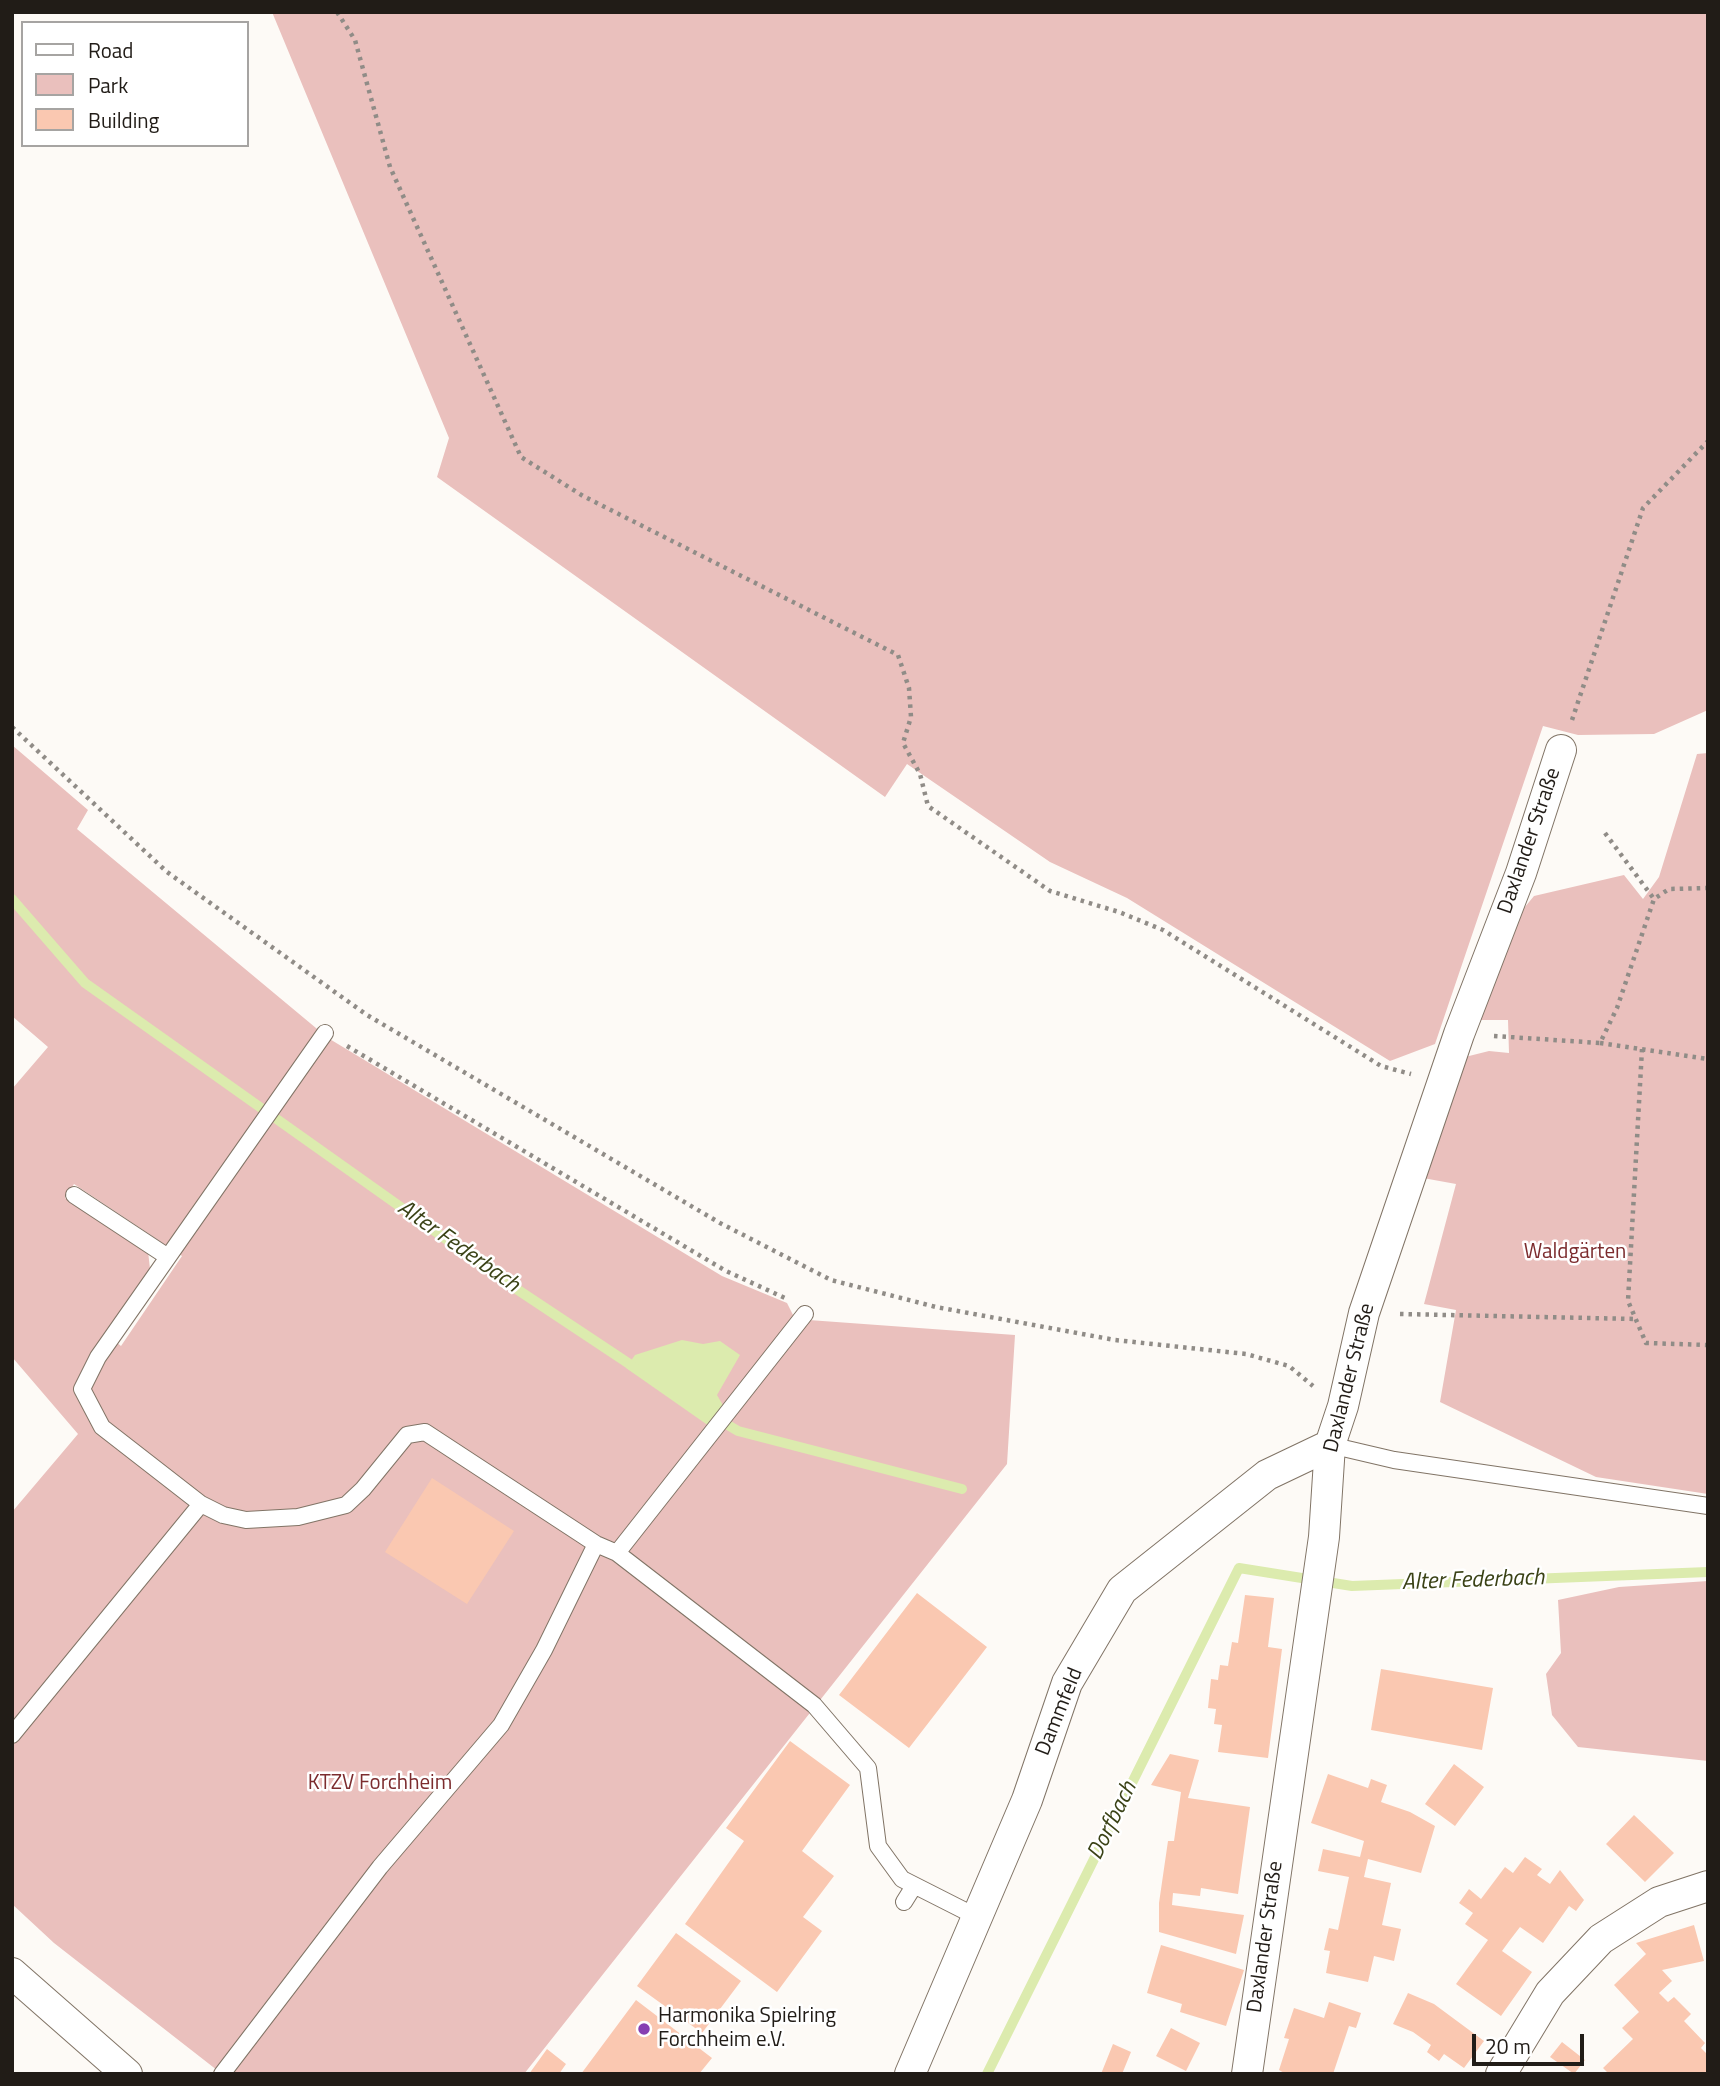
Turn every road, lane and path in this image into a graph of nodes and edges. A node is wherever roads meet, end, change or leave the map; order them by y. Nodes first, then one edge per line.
1 (337, 12) edge
2 (1708, 440) edge
3 (12, 727) edge
4 (1562, 750) joint
5 (1605, 833) dead end
6 (1708, 888) edge
7 (1654, 899) junction
8 (326, 1032) joint
9 (1459, 1034) junction
10 (1600, 1043) junction
11 (1642, 1049) junction
12 (1708, 1059) edge
13 (1442, 1082) junction
14 (74, 1195) dead end
15 (168, 1257) junction
16 (1364, 1313) junction
17 (805, 1314) joint
18 (1636, 1319) junction
19 (1708, 1345) edge
20 (1342, 1406) junction
21 (1330, 1445) junction
22 (201, 1504) junction
23 (1708, 1507) edge
24 (596, 1544) junction
25 (617, 1553) junction
26 (12, 1735) edge
27 (914, 1886) junction
28 (1708, 1886) edge
29 (904, 1902) dead end
30 (976, 1917) junction
31 (12, 1973) edge
32 (124, 2073) edge
33 (222, 2074) edge
34 (910, 2074) edge
35 (1247, 2074) edge
36 (1501, 2074) edge

1 - 13 path
2 - 4 path
3 - 20 path
4 - 9 street, Daxlander Straße
5 - 7 path
6 - 7 path
7 - 10 path
8 - 15 lane
8 - 17 path
9 - 10 path
9 - 13 street, Daxlander Straße
10 - 11 path
11 - 12 path
11 - 18 path
13 - 16 street, Daxlander Straße
14 - 15 lane
15 - 22 lane
16 - 18 path
16 - 20 street, Daxlander Straße
17 - 25 lane
18 - 19 path
20 - 21 street, Daxlander Straße
21 - 23 lane
21 - 30 street, Dammfeld
21 - 35 street, Daxlander Straße
22 - 24 lane
22 - 26 lane
24 - 25 lane
24 - 33 lane
25 - 27 lane
27 - 29 lane
27 - 30 lane
28 - 36 street
30 - 34 street, Dammfeld
31 - 32 street

